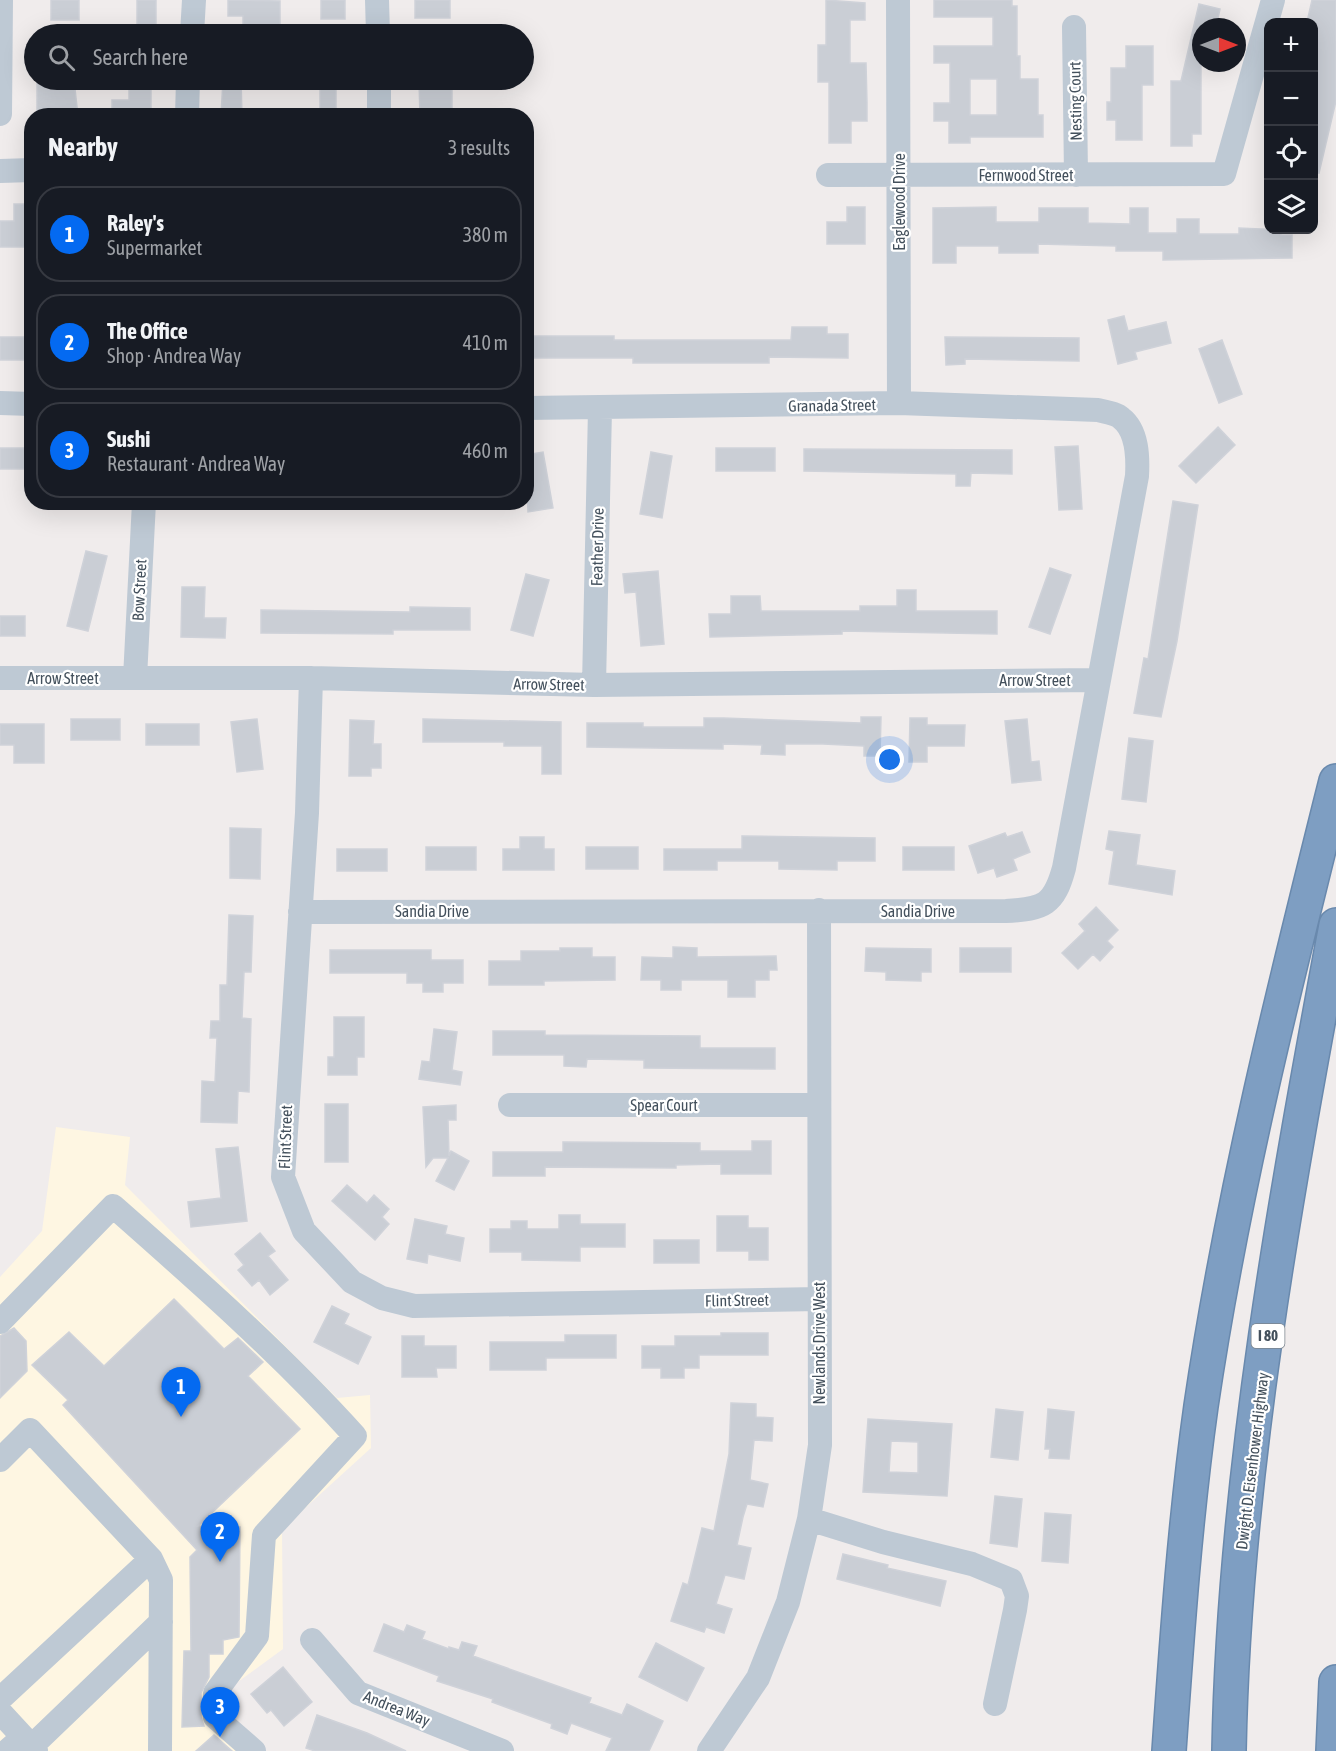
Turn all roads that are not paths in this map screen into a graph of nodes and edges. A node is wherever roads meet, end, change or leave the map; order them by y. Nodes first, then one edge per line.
1 (1, 0) edge
2 (194, 0) edge
3 (377, 0) edge
4 (898, 0) edge
5 (1273, 0) edge
6 (193, 24) edge
7 (378, 24) edge
8 (1074, 27) dead end
9 (188, 90) edge
10 (379, 90) edge
11 (187, 108) edge
12 (379, 108) edge
13 (0, 114) edge
14 (24, 170) edge
15 (0, 171) edge
16 (899, 174) junction
17 (828, 175) dead end
18 (1076, 175) junction
19 (0, 403) edge
20 (899, 403) junction
21 (24, 404) edge
22 (534, 408) edge
23 (600, 409) junction
24 (1130, 429) joint
25 (144, 510) edge
26 (0, 678) edge
27 (135, 678) junction
28 (311, 678) junction
29 (1098, 680) junction
30 (594, 685) junction
31 (1336, 782) edge
32 (819, 910) junction
33 (300, 912) junction
34 (1336, 925) edge
35 (510, 1105) dead end
36 (819, 1105) junction
37 (819, 1299) junction
38 (0, 1322) edge
39 (0, 1460) edge
40 (809, 1518) junction
41 (151, 1559) junction
42 (161, 1622) junction
43 (312, 1640) dead end
44 (1336, 1682) edge
45 (0, 1699) edge
46 (994, 1704) dead end
47 (0, 1712) edge
48 (24, 1746) edge
49 (160, 1751) edge
50 (254, 1751) edge
51 (502, 1751) edge
52 (709, 1751) edge
53 (1169, 1751) edge
54 (1229, 1751) edge
55 (1333, 1751) edge

1 - 13 street
2 - 6 street
3 - 7 street
4 - 16 street, Eaglewood Drive
5 - 18 street, Fernwood Street
8 - 18 street, Nesting Court
9 - 11 street
10 - 12 street
14 - 15 street
16 - 17 street, Fernwood Street
16 - 18 street, Fernwood Street
16 - 20 street, Eaglewood Drive
19 - 21 street
20 - 23 street, Granada Street
20 - 24 street, Granada Street
22 - 23 street, Granada Street
23 - 30 street, Feather Drive
24 - 29 street, Sandia Drive
25 - 27 street, Bow Street
26 - 27 street, Arrow Street
27 - 28 street, Arrow Street
28 - 30 street, Arrow Street
28 - 33 street, Flint Street
29 - 30 street, Arrow Street
29 - 32 street, Sandia Drive
31 - 53 highway
32 - 33 street, Sandia Drive
32 - 36 street, Newlands Drive West
33 - 37 street, Flint Street
34 - 54 highway, Dwight D. Eisenhower Highway / I 80
35 - 36 street, Spear Court
36 - 37 street, Newlands Drive West
37 - 40 street, Newlands Drive West
38 - 50 street
39 - 41 street
40 - 46 street
40 - 52 street, Newlands Drive West
41 - 42 street
41 - 45 street
42 - 48 street
42 - 49 street
43 - 51 street, Andrea Way
44 - 55 highway
47 - 48 street

